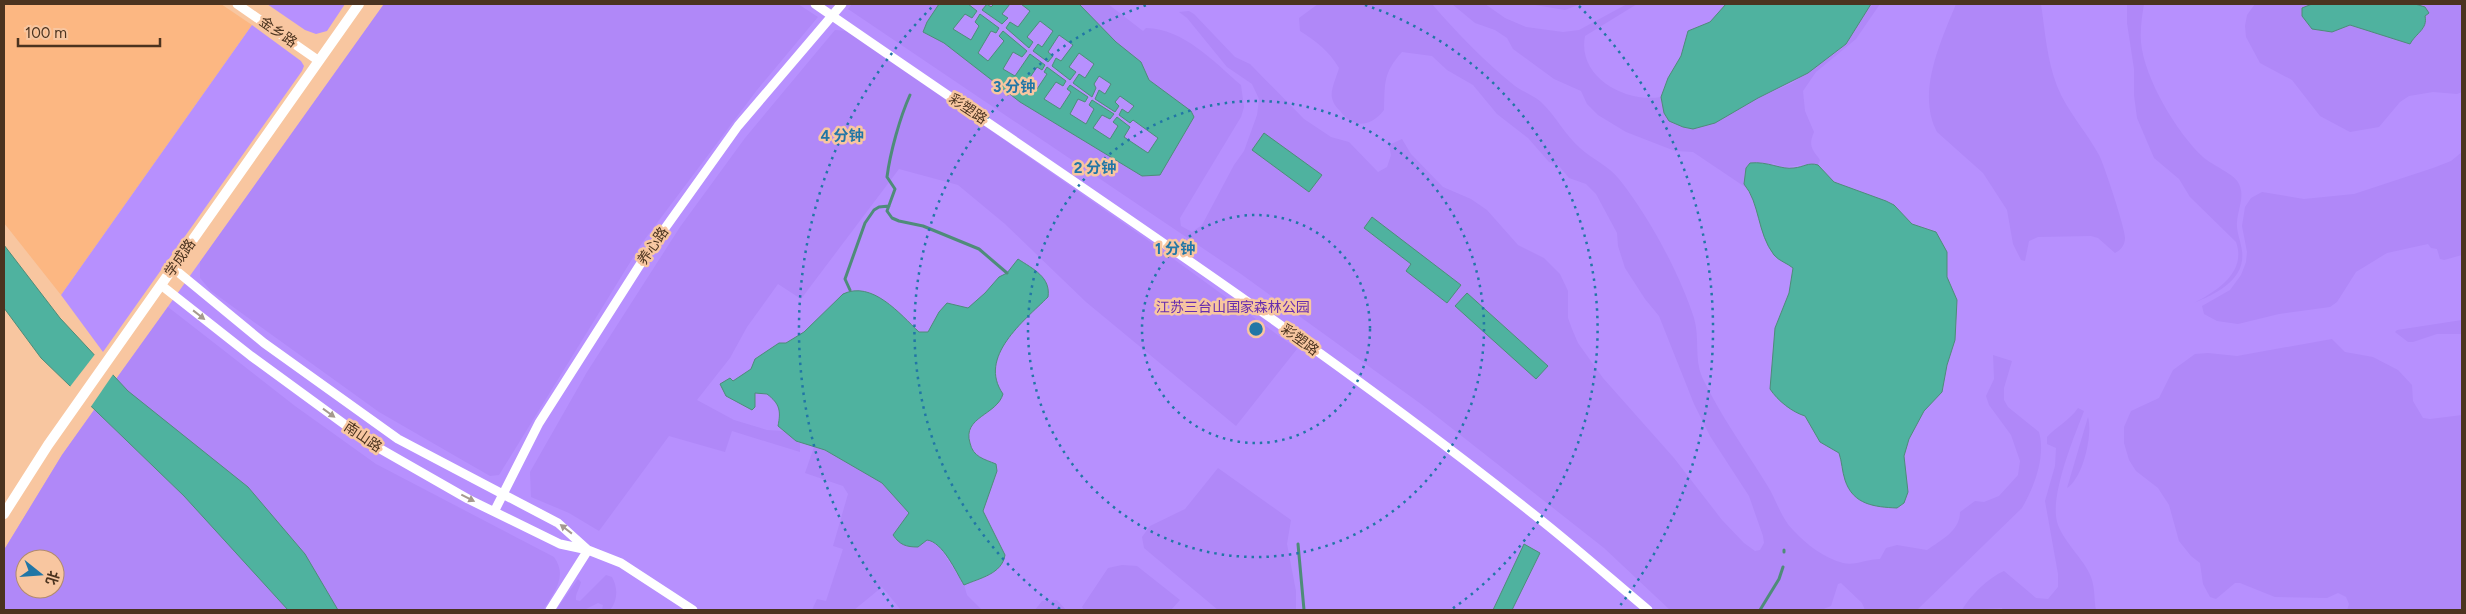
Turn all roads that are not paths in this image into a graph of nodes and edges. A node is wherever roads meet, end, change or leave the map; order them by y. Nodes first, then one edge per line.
1 (237, 4) edge
2 (359, 4) edge
3 (814, 4) edge
4 (842, 4) edge
5 (831, 15) junction
6 (319, 61) junction
7 (173, 268) junction
8 (161, 285) junction
9 (502, 495) junction
10 (495, 510) junction
11 (4, 514) edge
12 (588, 550) junction
13 (550, 610) edge
14 (693, 610) edge
15 (1648, 610) edge

1 - 6 street, 金乡路
2 - 6 street, 学成路
3 - 5 street, 彩塑路
4 - 5 street, 养心路
5 - 9 street, 养心路
5 - 15 street, 彩塑路
6 - 7 street, 学成路
7 - 8 street, 学成路
7 - 9 street, 南山路
8 -> 10 street, 南山路
8 - 11 street, 学成路
9 - 10 street, 养心路
12 -> 9 street, 南山路
10 - 12 street, 南山路
12 - 13 street
12 - 14 street, 南山路

